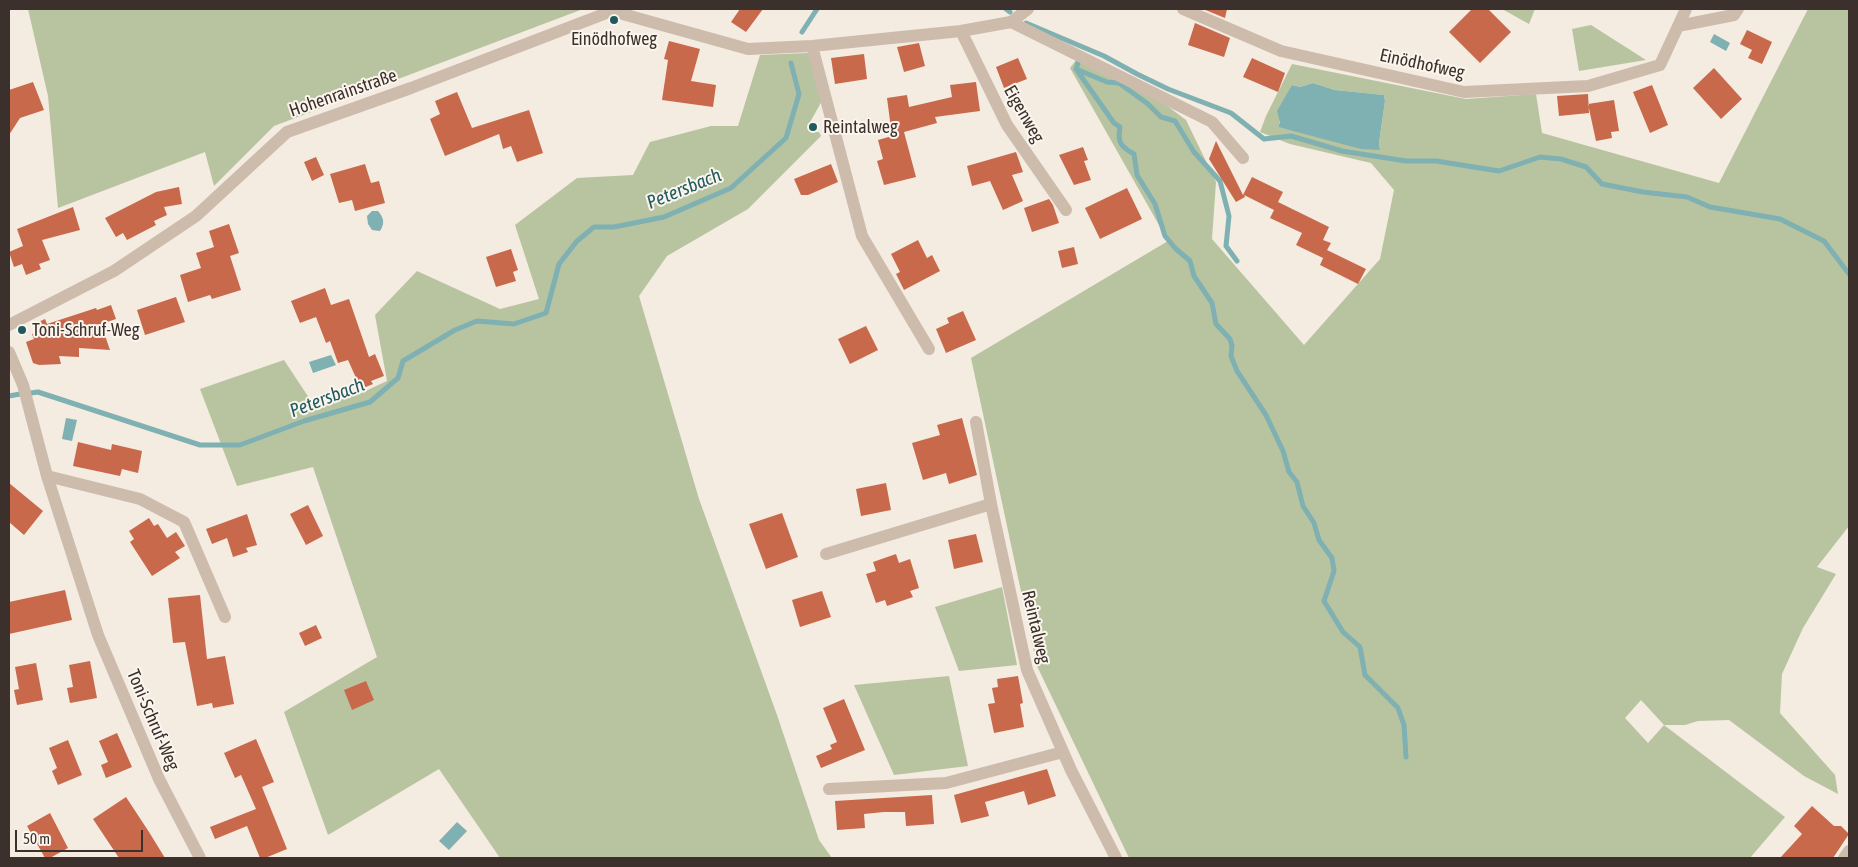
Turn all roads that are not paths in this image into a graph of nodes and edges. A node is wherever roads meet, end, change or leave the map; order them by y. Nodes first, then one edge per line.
1 (1028, 9) edge
2 (1183, 9) edge
3 (1686, 9) edge
4 (1738, 9) edge
5 (614, 10) edge
6 (1011, 22) junction
7 (1678, 26) junction
8 (961, 30) junction
9 (812, 46) junction
10 (1243, 158) dead end
11 (1066, 210) dead end
12 (9, 325) edge
13 (929, 349) dead end
14 (9, 352) edge
15 (976, 422) dead end
16 (47, 476) junction
17 (991, 504) junction
18 (826, 554) dead end
19 (225, 617) dead end
20 (1063, 752) junction
21 (829, 789) dead end
22 (1849, 851) edge
23 (200, 858) edge
24 (1116, 858) edge
25 (1844, 858) edge

1 - 6 street
2 - 7 street, Einödhofweg
3 - 7 street, Einödhofweg
4 - 7 street
5 - 9 street
5 - 12 street, Hohenrainstraße
6 - 8 street
6 - 10 street
8 - 9 street
8 - 11 street, Eigenweg
9 - 13 street
14 - 16 street, Toni-Schruf-Weg
15 - 17 street, Reintalweg
16 - 19 street
16 - 23 street, Toni-Schruf-Weg
17 - 18 street
17 - 20 street, Reintalweg
20 - 21 street
20 - 24 street, Reintalweg
22 - 25 street

